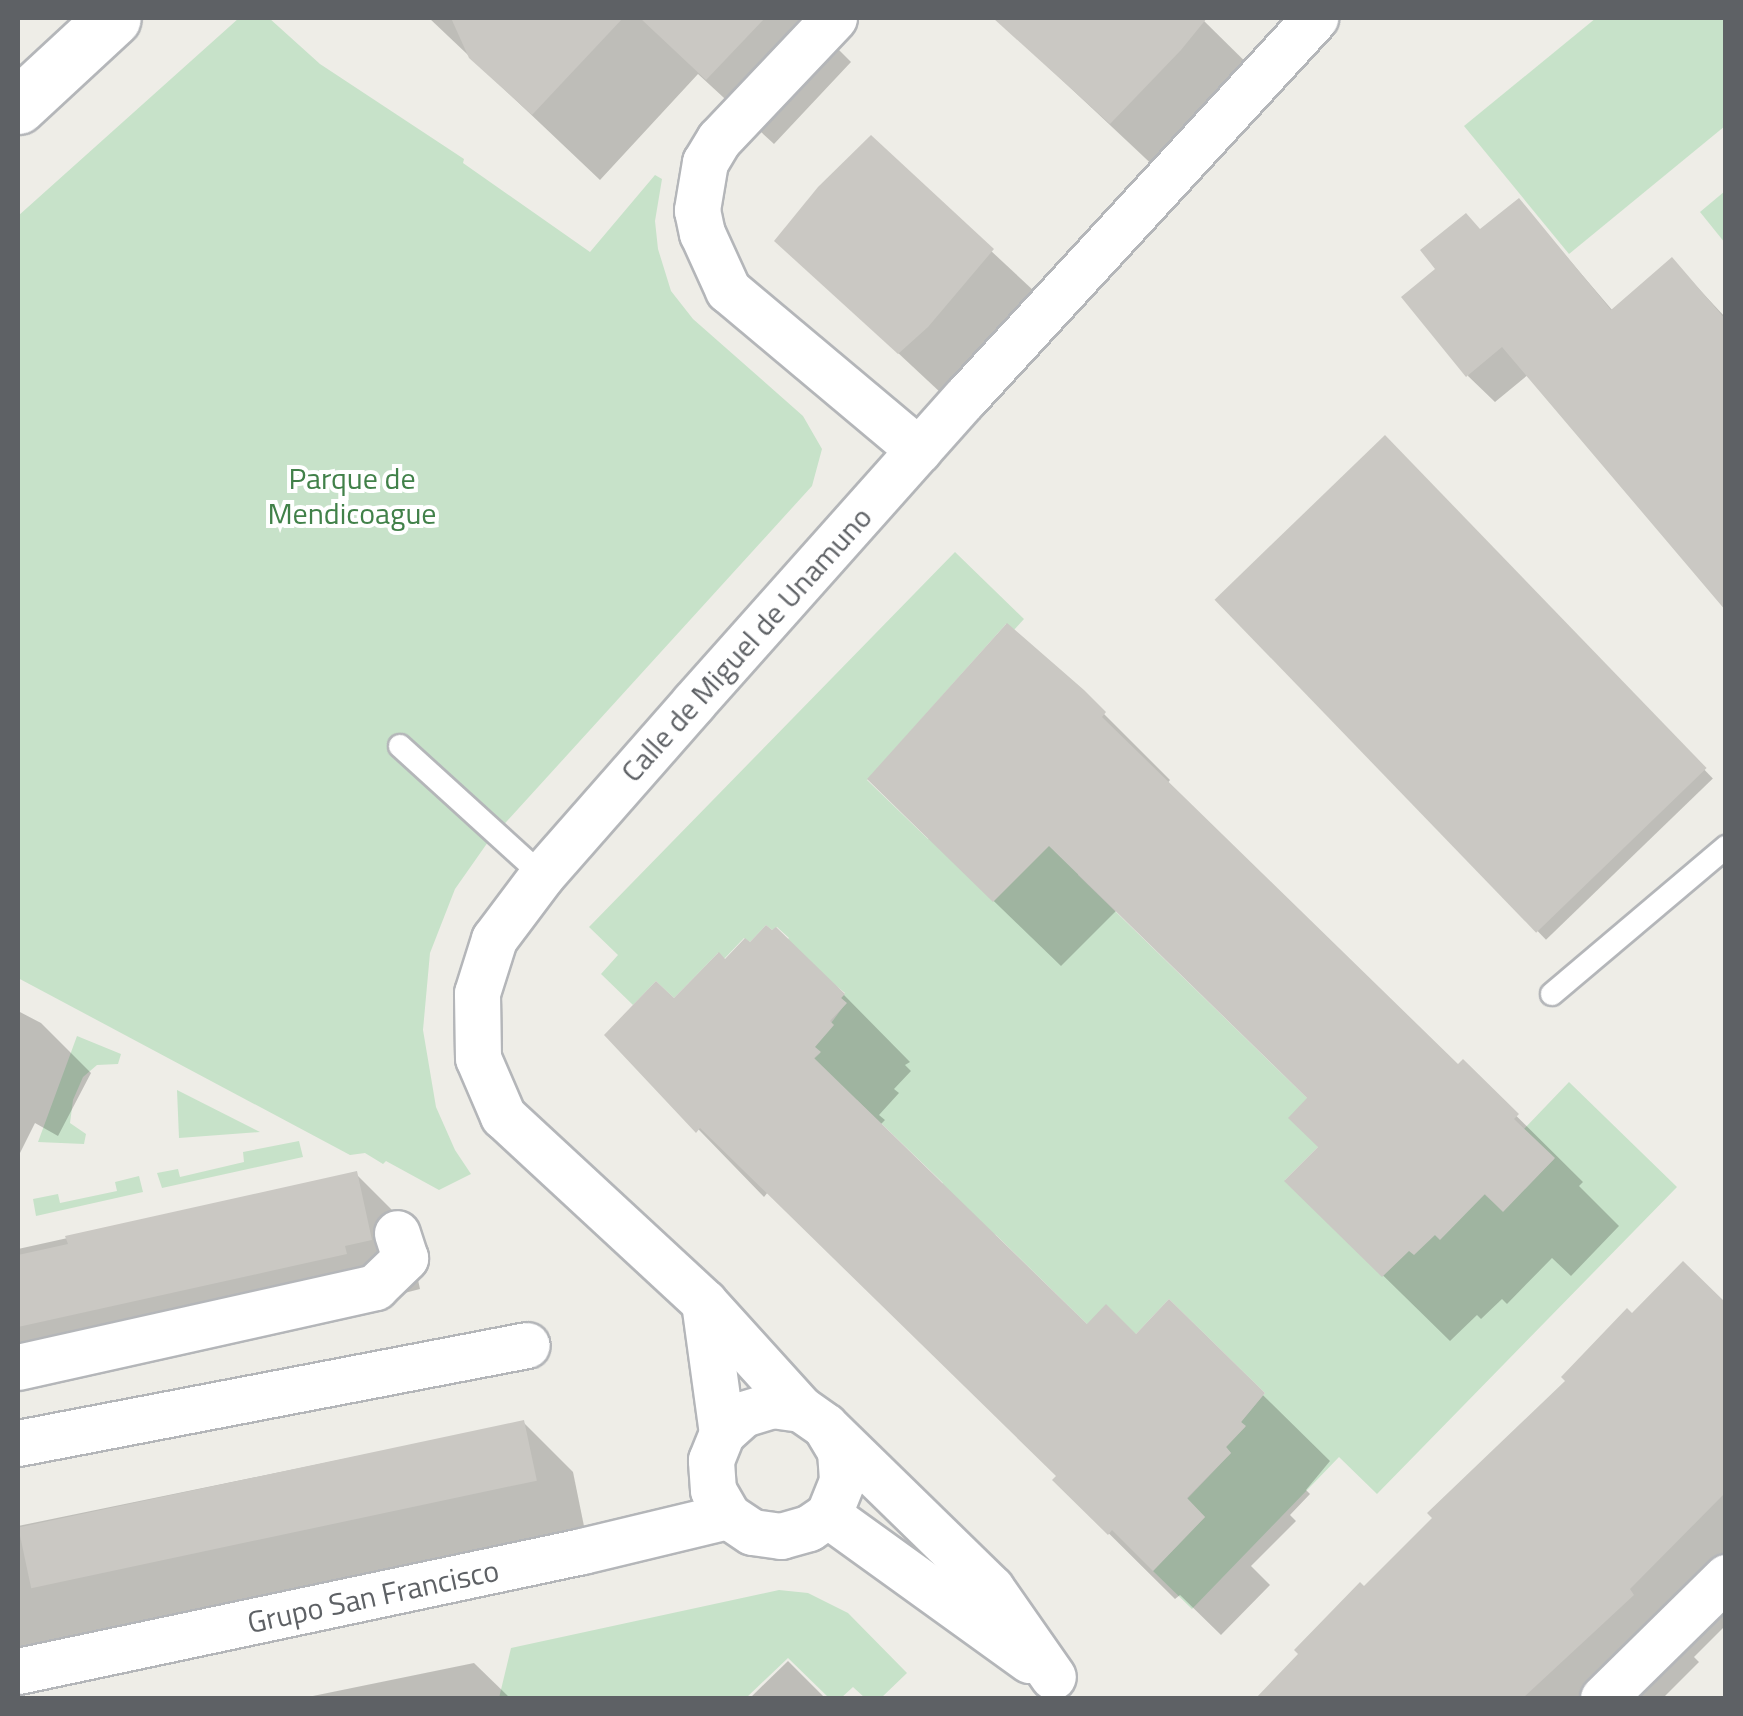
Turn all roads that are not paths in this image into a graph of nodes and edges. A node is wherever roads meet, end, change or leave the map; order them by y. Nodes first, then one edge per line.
1 (113, 18) edge
2 (834, 18) edge
3 (1315, 18) edge
4 (18, 106) edge
5 (919, 450) junction
6 (400, 746) dead end
7 (1726, 847) edge
8 (542, 876) junction
9 (1552, 994) dead end
10 (396, 1233) dead end
11 (704, 1302) junction
12 (527, 1346) dead end
13 (18, 1367) edge
14 (813, 1418) junction
15 (722, 1433) junction
16 (18, 1443) edge
17 (828, 1515) junction
18 (728, 1516) junction
19 (1726, 1577) edge
20 (18, 1671) edge
21 (1064, 1688) edge
22 (1603, 1698) edge

1 - 4 main road
2 - 5 street
3 - 5 street, Calle de Miguel de Unamuno
5 - 8 street, Calle de Miguel de Unamuno
6 - 8 lane
7 - 9 lane
8 - 11 street, Calle de Miguel de Unamuno
10 - 13 street
11 - 14 street, Calle de Miguel de Unamuno
11 - 15 street
12 - 16 street
14 - 15 street
14 - 17 street
14 - 21 street, Calle de Miguel de Unamuno
15 - 18 street
17 - 18 street
17 - 21 street, Calle de Miguel de Unamuno
18 - 20 street, Grupo San Francisco
19 - 22 street

